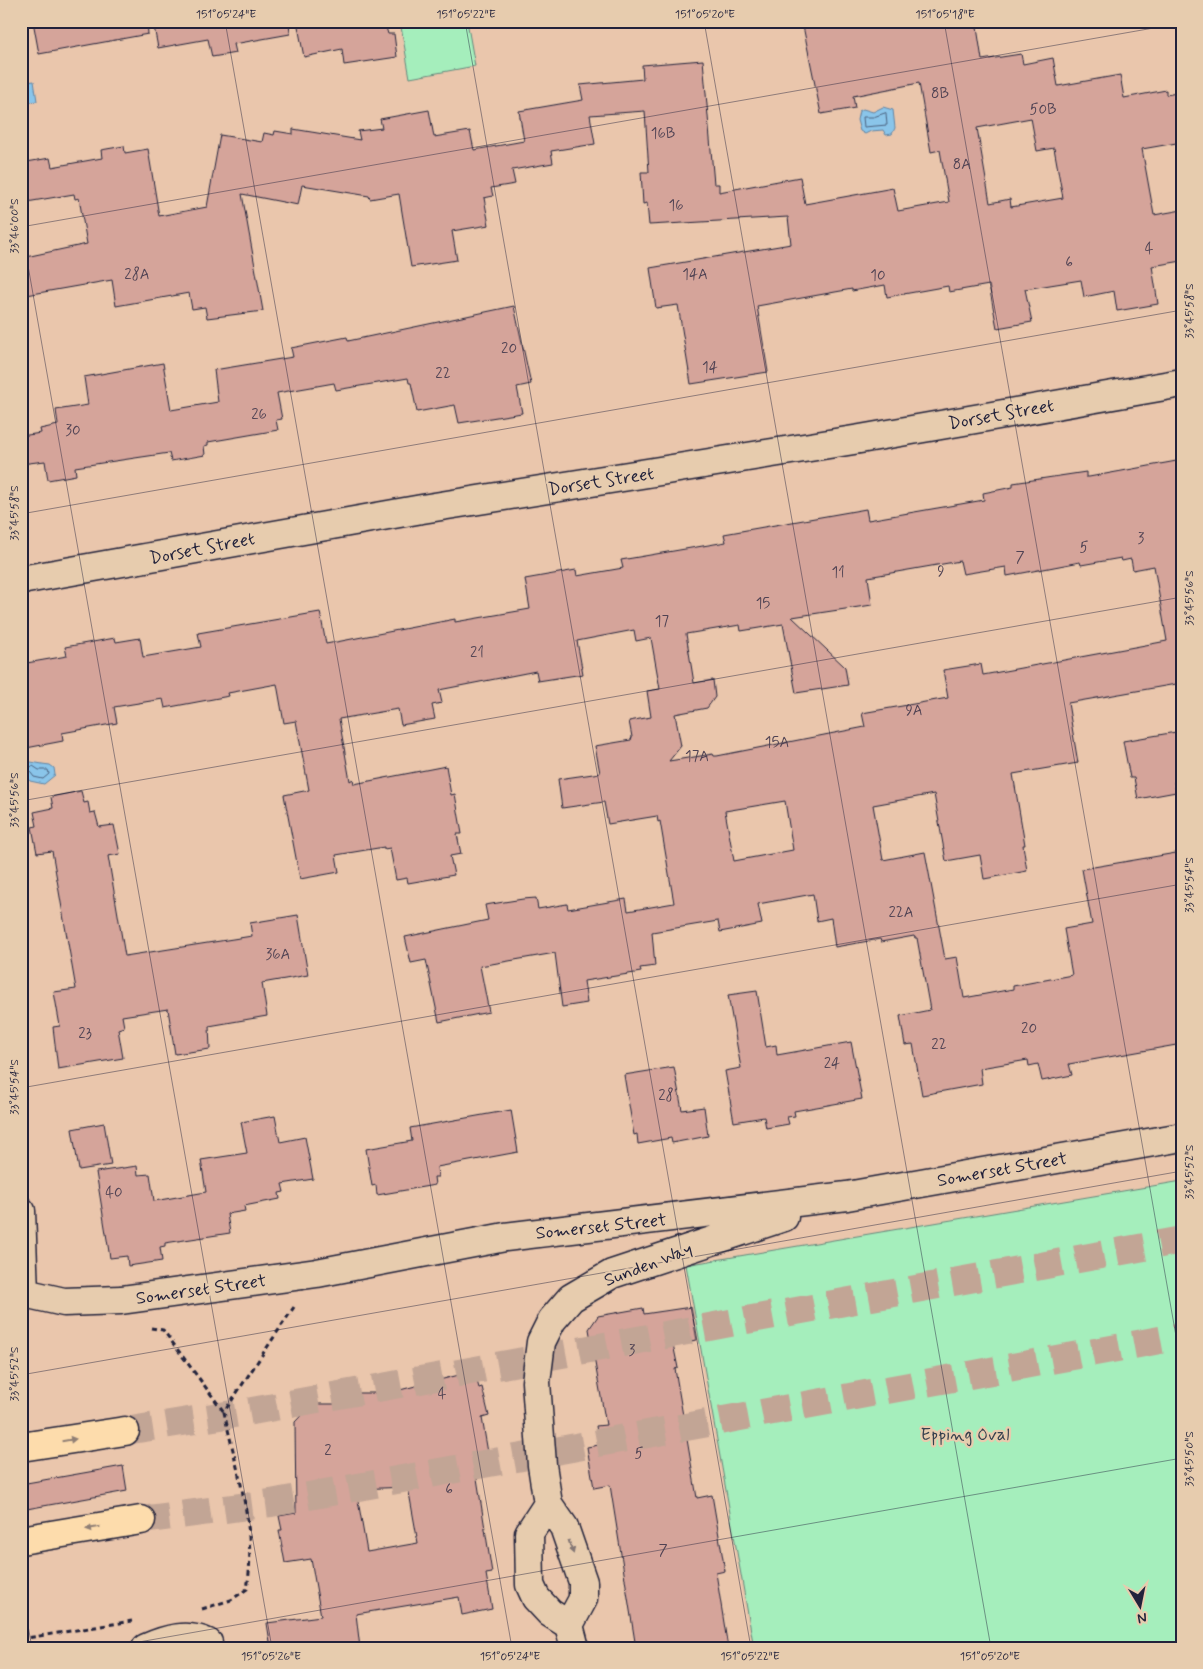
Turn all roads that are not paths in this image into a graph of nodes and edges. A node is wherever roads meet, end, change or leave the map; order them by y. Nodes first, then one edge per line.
1 (1182, 383) edge
2 (21, 580) edge
3 (1182, 1137) edge
4 (847, 1196) junction
5 (21, 1211) edge
6 (23, 1294) edge
7 (125, 1431) tunnel mouth
8 (21, 1447) edge
9 (548, 1504) junction
10 (141, 1520) tunnel mouth
11 (21, 1540) edge
12 (572, 1636) edge
13 (146, 1648) edge
14 (208, 1648) edge

1 - 2 street, Dorset Street
3 - 4 street, Somerset Street
4 - 6 street, Somerset Street
4 - 9 street, Sunden Way
5 - 6 street
8 -> 7 highway
9 -> 12 street, Sunden Way
9 - 12 street, Sunden Way
10 -> 11 highway
13 - 14 street

